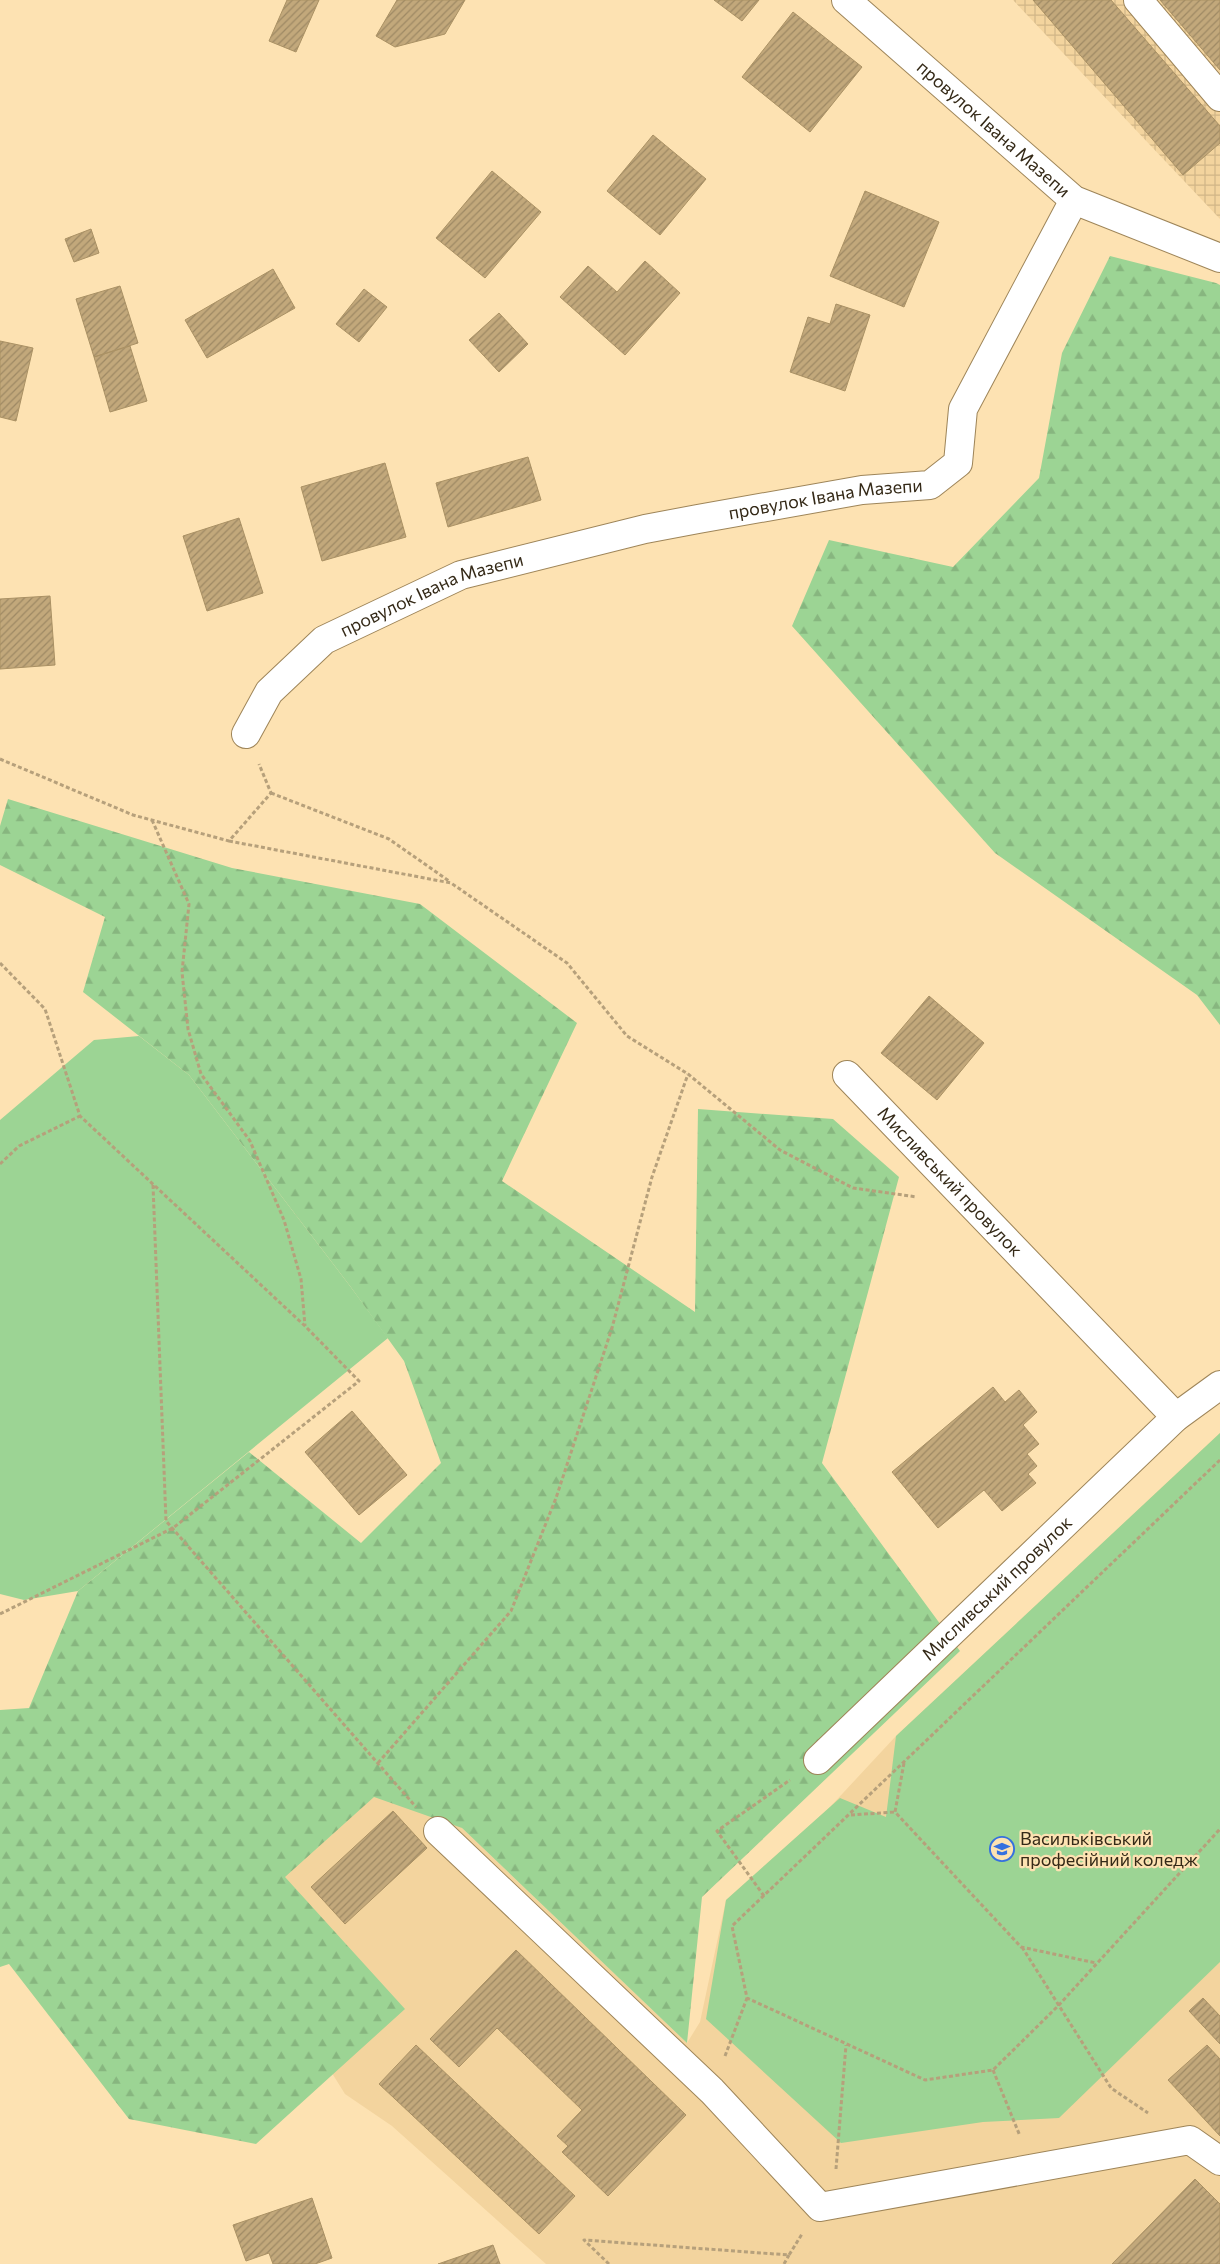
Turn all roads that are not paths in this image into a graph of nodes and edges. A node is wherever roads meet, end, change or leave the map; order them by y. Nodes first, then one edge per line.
1 (846, 0) edge
2 (1138, 0) edge
3 (1220, 97) edge
4 (1074, 200) junction
5 (1220, 258) edge
6 (246, 734) road end
7 (848, 1075) dead end
8 (1220, 1384) edge
9 (1176, 1417) junction
10 (818, 1760) road end
11 (438, 1832) road end
12 (1220, 2161) edge

1 - 4 street, провулок Івана Мазепи
2 - 3 street
4 - 5 street
4 - 6 street, провулок Івана Мазепи
7 - 9 street, Мисливський провулок
8 - 9 street, Мисливський провулок
9 - 10 street, Мисливський провулок
11 - 12 street

